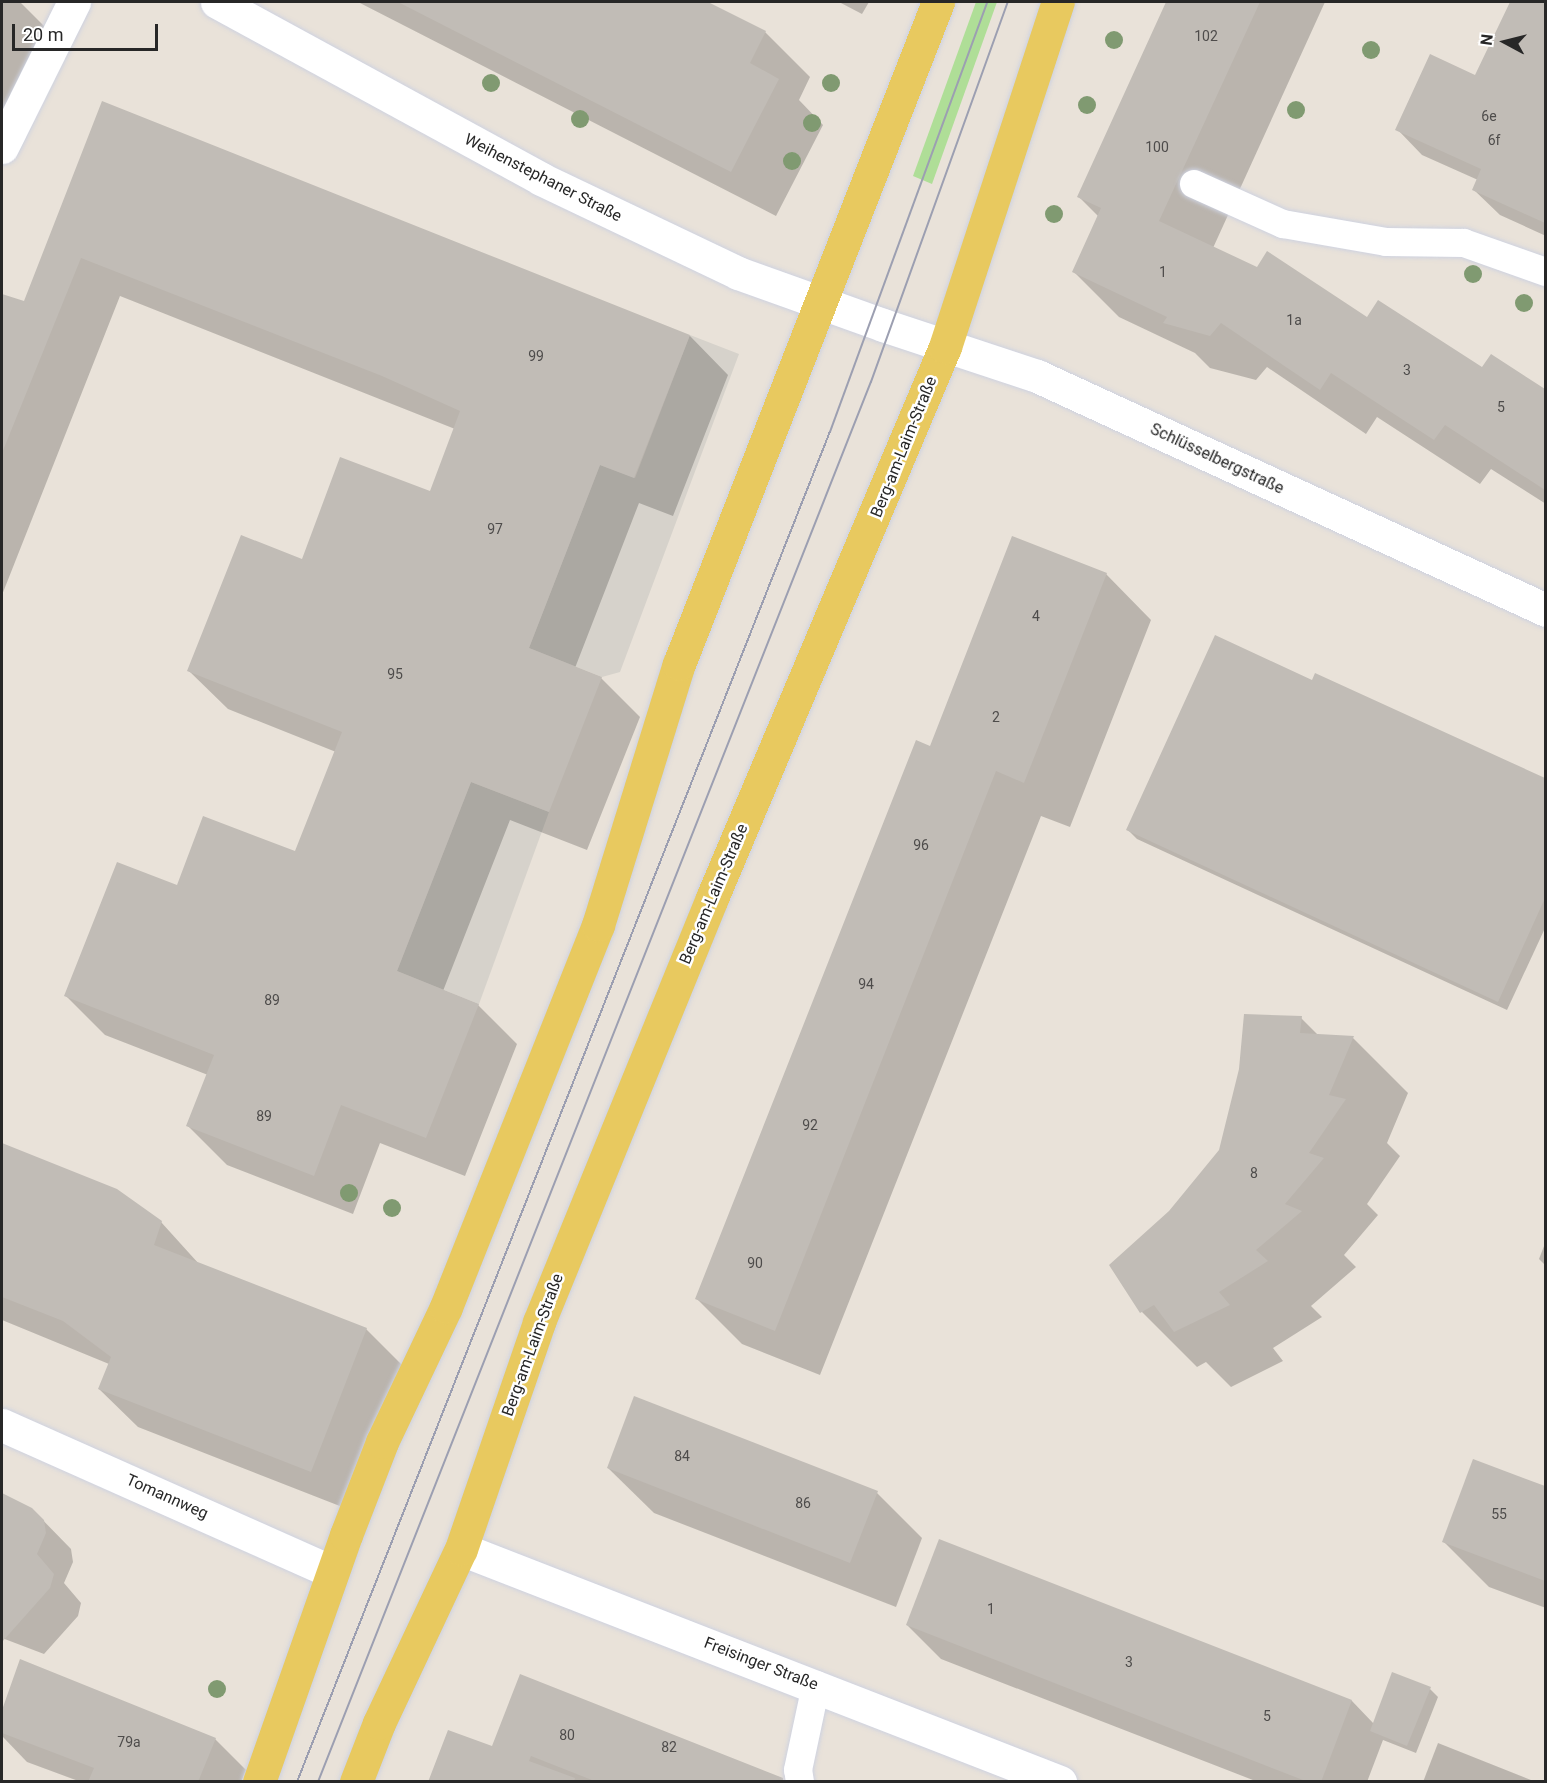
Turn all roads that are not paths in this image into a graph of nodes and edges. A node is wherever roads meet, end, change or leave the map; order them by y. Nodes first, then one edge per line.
1 (74, 2) edge
2 (217, 2) edge
3 (938, 2) edge
4 (1058, 2) edge
5 (2, 147) edge
6 (1194, 184) dead end
7 (1545, 272) edge
8 (821, 304) junction
9 (882, 325) joint
10 (945, 347) junction
11 (1545, 610) edge
12 (2, 1425) edge
13 (461, 1549) junction
14 (332, 1572) junction
15 (816, 1685) junction
16 (259, 1782) edge
17 (356, 1782) edge
18 (800, 1782) edge
19 (1060, 1782) edge

1 - 5 street
2 - 8 street, Weihenstephaner Straße
3 - 8 main road
4 - 10 main road, Berg-am-Laim-Straße
6 - 7 lane
8 - 9 street, Weihenstephaner Straße
8 - 14 main road
9 - 10 street, Schlüsselbergstraße
10 - 11 street, Schlüsselbergstraße
10 - 13 main road, Berg-am-Laim-Straße
12 - 14 street, Tomannweg
13 - 15 street, Freisinger Straße
13 - 17 main road, Berg-am-Laim-Straße
14 - 16 main road
15 - 18 lane
15 - 19 street, Freisinger Straße

